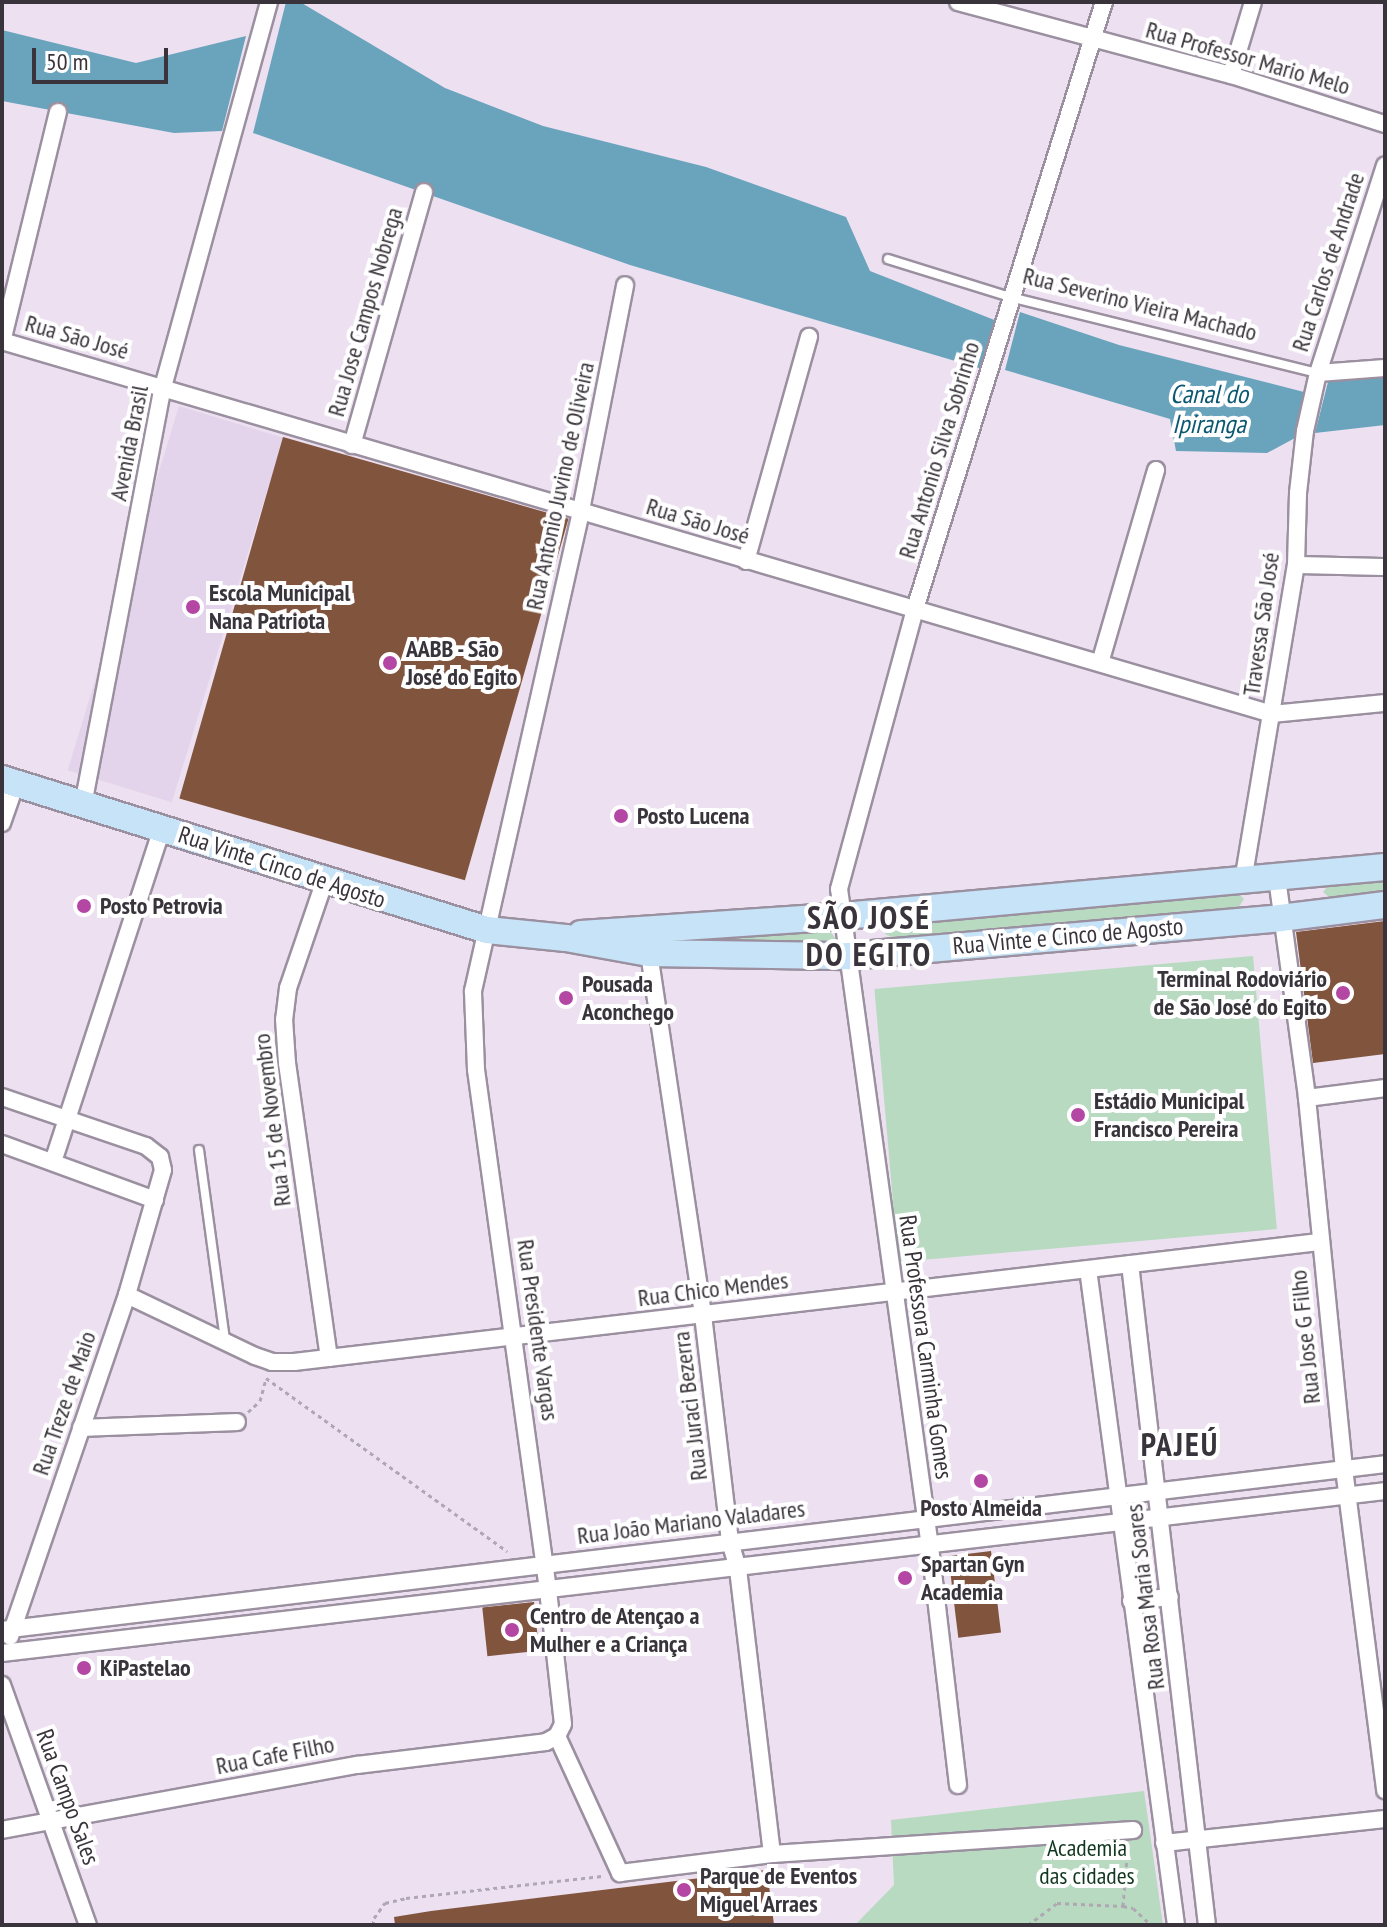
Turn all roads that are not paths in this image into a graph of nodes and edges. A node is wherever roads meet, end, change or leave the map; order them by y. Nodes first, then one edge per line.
1 (269, 2) edge
2 (958, 2) edge
3 (1104, 2) edge
4 (1253, 2) edge
5 (1093, 40) junction
6 (1231, 75) junction
7 (58, 112) dead end
8 (1385, 124) edge
9 (1385, 166) edge
10 (424, 192) dead end
11 (888, 259) dead end
12 (625, 285) dead end
13 (1010, 297) junction
14 (809, 337) dead end
15 (2, 341) edge
16 (1385, 368) edge
17 (1318, 373) junction
18 (163, 387) junction
19 (352, 445) junction
20 (1156, 470) dead end
21 (581, 510) junction
22 (746, 561) junction
23 (1296, 565) junction
24 (1385, 567) edge
25 (915, 609) junction
26 (1100, 663) junction
27 (1385, 703) edge
28 (1272, 714) junction
29 (9, 781) edge
30 (83, 805) junction
31 (2, 823) edge
32 (162, 829) junction
33 (1385, 867) edge
34 (1277, 878) junction
35 (325, 880) junction
36 (1243, 881) junction
37 (1385, 905) edge
38 (843, 916) junction
39 (1280, 918) junction
40 (487, 930) junction
41 (566, 938) junction
42 (649, 953) junction
43 (849, 956) junction
44 (1385, 1088) edge
45 (2, 1097) edge
46 (1307, 1098) junction
47 (68, 1120) junction
48 (2, 1144) edge
49 (199, 1150) dead end
50 (53, 1162) junction
51 (155, 1200) junction
52 (1319, 1242) junction
53 (1130, 1264) junction
54 (1088, 1269) junction
55 (895, 1291) junction
56 (127, 1295) junction
57 (703, 1315) junction
58 (516, 1336) junction
59 (225, 1340) junction
60 (329, 1358) junction
61 (237, 1422) road end
62 (81, 1428) junction
63 (1385, 1464) edge
64 (1344, 1469) junction
65 (1156, 1490) junction
66 (1385, 1491) edge
67 (1118, 1496) junction
68 (1348, 1497) junction
69 (926, 1518) junction
70 (1160, 1518) junction
71 (1122, 1523) junction
72 (730, 1542) junction
73 (930, 1547) junction
74 (544, 1563) junction
75 (738, 1569) junction
76 (548, 1590) junction
77 (1170, 1597) junction
78 (1131, 1601) junction
79 (6, 1629) edge
80 (7, 1652) edge
81 (2, 1685) edge
82 (557, 1736) junction
83 (958, 1785) dead end
84 (1385, 1790) edge
85 (1385, 1819) edge
86 (51, 1821) junction
87 (2, 1830) edge
88 (1133, 1830) road end
89 (1198, 1839) junction
90 (1164, 1843) junction
91 (772, 1854) junction
92 (88, 1925) edge
93 (1176, 1925) edge
94 (1207, 1925) edge

1 - 18 street, Avenida Brasil
2 - 5 street, Rua Professor Mario Melo
3 - 5 street, Rua Antonio Silva Sobrinho
4 - 6 street
5 - 6 street, Rua Professor Mario Melo
5 - 13 street, Rua Antonio Silva Sobrinho
6 - 8 street, Rua Professor Mario Melo
7 - 15 street
9 - 17 street, Rua Carlos de Andrade
10 - 19 street, Rua Jose Campos Nobrega
11 - 13 lane, Rua Severino Vieira Machado
12 - 21 street, Rua Antonio Juvino de Oliveira
13 - 17 lane, Rua Severino Vieira Machado
13 - 25 street, Rua Antonio Silva Sobrinho
14 - 22 street
15 - 18 street, Rua São José
16 - 17 street, Rua Severino Vieira Machado
17 - 23 street, Travessa São José
18 - 19 street, Rua São José
18 - 30 street, Avenida Brasil
19 - 21 street, Rua São José
20 - 26 street
21 - 22 street, Rua São José
21 - 40 street, Rua Antonio Juvino de Oliveira
22 - 25 street, Rua São José
23 - 24 street
23 - 28 street, Travessa São José
25 - 26 street, Rua São José
25 - 38 street, Rua Antonio Silva Sobrinho
26 - 28 street, Rua São José
27 - 28 street, Rua São José
28 - 36 street, Travessa São José
29 - 30 main road, Rua Vinte Cinco de Agosto
29 - 31 street
30 - 32 main road, Rua Vinte Cinco de Agosto
32 - 35 main road, Rua Vinte Cinco de Agosto
32 - 47 street
33 - 34 main road, Rua Vinte e Cinco de Agosto
34 - 36 main road, Rua Vinte e Cinco de Agosto
34 - 39 street, Rua Jose G Filho
35 - 40 main road, Rua Vinte Cinco de Agosto
35 - 60 street, Rua 15 de Novembro
36 - 38 main road, Rua Vinte e Cinco de Agosto
37 - 39 main road, Rua Vinte e Cinco de Agosto
38 - 41 main road, Rua Vinte e Cinco de Agosto
38 - 43 street, Rua Professora Carminha Gomes
39 - 43 main road, Rua Vinte e Cinco de Agosto
39 - 46 street, Rua Jose G Filho
40 - 41 main road, Rua Vinte Cinco de Agosto
40 - 58 street, Rua Presidente Vargas
41 - 42 main road, Rua Vinte e Cinco de Agosto
42 - 43 main road, Rua Vinte e Cinco de Agosto
42 - 57 street, Rua Juraci Bezerra
43 - 55 street, Rua Professora Carminha Gomes
44 - 46 street
45 - 47 street
46 - 52 street, Rua Jose G Filho
47 - 50 street
47 - 51 street, Rua Treze de Maio
48 - 50 street
49 - 59 lane
50 - 51 street
51 - 56 street, Rua Treze de Maio
52 - 53 street, Rua Chico Mendes
52 - 64 street, Rua Jose G Filho
53 - 54 street, Rua Chico Mendes
53 - 65 street, Rua Rosa Maria Soares
54 - 55 street, Rua Chico Mendes
54 - 67 street, Rua Rosa Maria Soares
55 - 57 street, Rua Chico Mendes
55 - 69 street, Rua Professora Carminha Gomes
56 - 59 street, Rua Chico Mendes
56 - 62 street, Rua Treze de Maio
57 - 58 street, Rua Chico Mendes
57 - 72 street, Rua Juraci Bezerra
58 - 60 street, Rua Chico Mendes
58 - 74 street, Rua Presidente Vargas
59 - 60 street, Rua Chico Mendes
61 - 62 street
62 - 79 street, Rua Treze de Maio
63 - 64 street, Rua João Mariano Valadares
64 - 65 street, Rua João Mariano Valadares
64 - 68 street, Rua Jose G Filho
65 - 67 street, Rua João Mariano Valadares
65 - 70 street, Rua Rosa Maria Soares
66 - 68 street, Rua João Mariano Valadares
67 - 69 street, Rua João Mariano Valadares
67 - 71 street, Rua Rosa Maria Soares
68 - 70 street, Rua João Mariano Valadares
68 - 84 street, Rua Jose G Filho
69 - 72 street, Rua João Mariano Valadares
69 - 73 street, Rua Professora Carminha Gomes
70 - 71 street, Rua João Mariano Valadares
70 - 77 street, Rua Rosa Maria Soares
71 - 73 street, Rua João Mariano Valadares
71 - 78 street, Rua Rosa Maria Soares
72 - 74 street, Rua João Mariano Valadares
72 - 75 street, Rua Juraci Bezerra
73 - 75 street, Rua João Mariano Valadares
73 - 83 street, Rua Professora Carminha Gomes
74 - 76 street, Rua Presidente Vargas
74 - 79 street, Rua João Mariano Valadares
75 - 76 street, Rua João Mariano Valadares
75 - 91 street, Rua Juraci Bezerra
76 - 80 street, Rua João Mariano Valadares
76 - 82 street, Rua Presidente Vargas
77 - 78 street
77 - 89 street, Rua Rosa Maria Soares
78 - 90 street, Rua Rosa Maria Soares
79 - 80 street, Rua Treze de Maio
81 - 86 street, Rua Campo Sales
82 - 86 street, Rua Cafe Filho
82 - 91 street
85 - 89 street
86 - 87 street, Rua Cafe Filho
86 - 92 street, Rua Campo Sales
88 - 91 street
89 - 90 street
89 - 94 street, Rua Rosa Maria Soares
90 - 93 street, Rua Rosa Maria Soares

